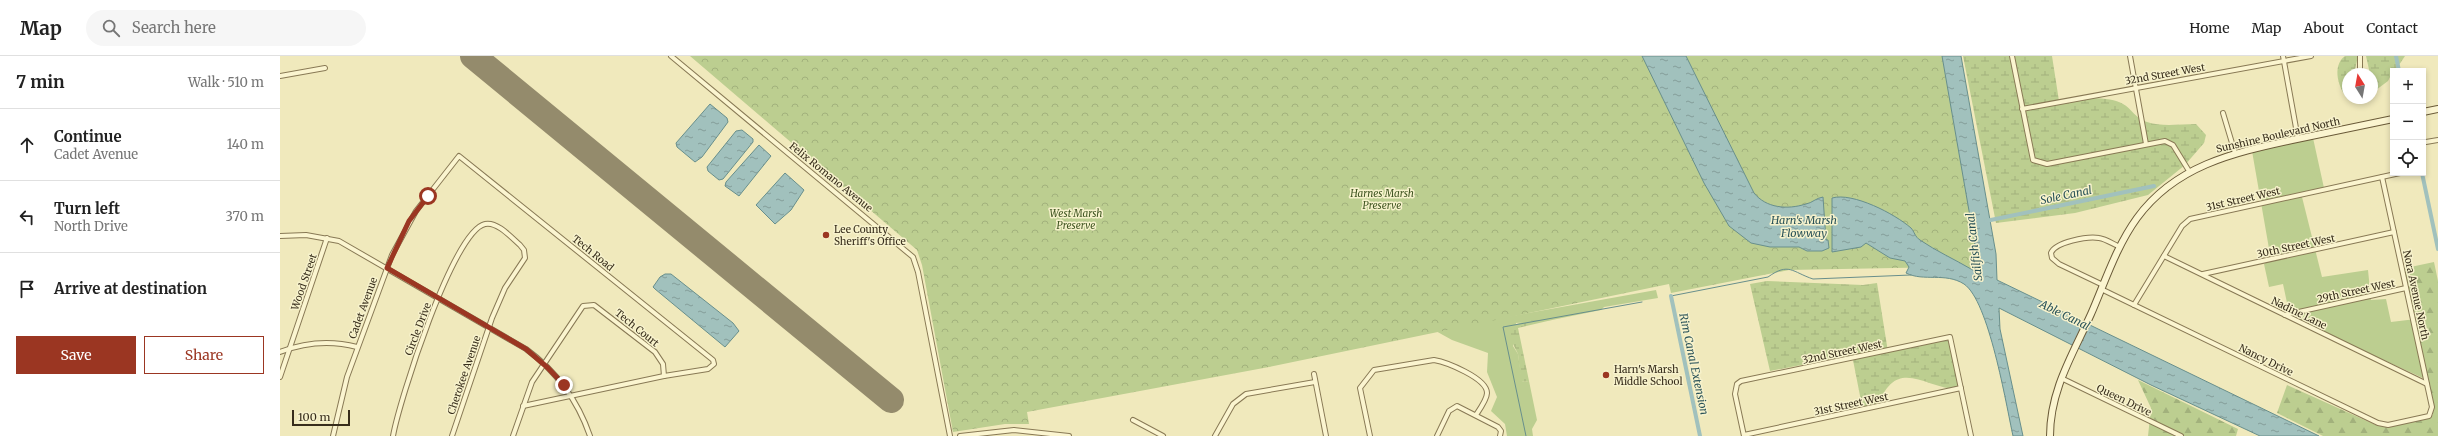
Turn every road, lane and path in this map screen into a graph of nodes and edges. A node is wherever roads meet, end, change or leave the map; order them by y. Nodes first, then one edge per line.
1 (671, 56) edge
2 (2012, 56) edge
3 (2130, 56) edge
4 (2312, 56) edge
5 (2360, 56) edge
6 (2284, 58) edge
7 (325, 68) dead end
8 (2360, 68) edge
9 (280, 76) edge
10 (2136, 88) junction
11 (2022, 109) junction
12 (2438, 109) edge
13 (2426, 111) edge
14 (2223, 113) dead end
15 (2390, 120) edge
16 (2298, 139) junction
17 (2438, 140) edge
18 (2426, 142) dead end
19 (2146, 144) junction
20 (2235, 153) junction
21 (459, 156) joint
22 (2189, 171) junction
23 (2390, 175) edge
24 (2382, 177) junction
25 (2394, 232) junction
26 (280, 236) edge
27 (327, 238) junction
28 (512, 239) joint
29 (2120, 247) junction
30 (2164, 256) junction
31 (387, 268) junction
32 (2202, 274) junction
33 (2102, 287) junction
34 (2406, 288) junction
35 (438, 297) junction
36 (2134, 305) junction
37 (2285, 315) junction
38 (489, 326) junction
39 (358, 347) junction
40 (290, 348) junction
41 (280, 352) edge
42 (544, 363) junction
43 (1314, 374) dead end
44 (664, 376) junction
45 (280, 377) edge
46 (2061, 378) junction
47 (1315, 382) junction
48 (2427, 384) junction
49 (1961, 388) junction
50 (570, 395) junction
51 (523, 406) junction
52 (1476, 415) junction
53 (2429, 416) joint
54 (1132, 420) dead end
55 (333, 436) edge
56 (393, 436) edge
57 (452, 436) edge
58 (513, 436) edge
59 (590, 436) edge
60 (950, 436) edge
61 (960, 436) edge
62 (1069, 436) edge
63 (1163, 436) edge
64 (1215, 436) edge
65 (1326, 436) edge
66 (1370, 436) edge
67 (1437, 436) edge
68 (1500, 436) edge
69 (1744, 436) edge
70 (1971, 436) edge
71 (2050, 436) edge
72 (2181, 436) edge

1 - 60 street, Felix Romano Avenue
2 - 11 street
3 - 10 street
4 - 6 street, 32nd Street West
5 - 8 street
6 - 10 street, 32nd Street West
6 - 16 street
7 - 9 street
10 - 11 street, 32nd Street West
10 - 19 street
11 - 19 street
12 - 13 street
14 - 20 street
15 - 16 street, Sunshine Boulevard North
16 - 20 street, Sunshine Boulevard North
17 - 18 street
19 - 22 street
20 - 22 street, Sunshine Boulevard North
21 - 31 street, Cadet Avenue
21 - 44 street, Tech Road
22 - 29 street, Sunshine Boulevard North
23 - 24 street, 31st Street West
24 - 25 street, Nora Avenue North
24 - 30 street, 31st Street West
25 - 32 street, 30th Street West
25 - 34 street, Nora Avenue North
26 - 27 street
27 - 31 street
27 - 40 street, Wood Street
28 - 35 street, Circle Drive
28 - 38 street, Cherokee Avenue
29 - 33 street, Sunshine Boulevard North
29 - 33 street, Nancy Drive
30 - 32 street, Nadine Lane
30 - 36 street, 31st Street West
31 - 35 street
31 - 39 street, Cadet Avenue
32 - 37 street, Nadine Lane
33 - 36 street, Nancy Drive
33 - 46 street, Sunshine Boulevard North
34 - 37 street, 29th Street West
34 - 48 street, Nora Avenue North
35 - 38 street
35 - 56 street, Circle Drive
36 - 53 street, Nancy Drive
37 - 48 street, Nadine Lane
38 - 42 street
38 - 57 street, Cherokee Avenue
39 - 40 street
39 - 55 street, Cadet Avenue
40 - 41 street
40 - 45 street, Wood Street
42 - 44 street, Tech Court
42 - 50 street
42 - 51 street
43 - 47 street
44 - 50 street
46 - 71 street, Sunshine Boulevard North
46 - 72 street, Queen Drive
47 - 64 street
47 - 65 street
48 - 53 street, Nora Avenue North
49 - 69 street, 31st Street West
49 - 69 street, 32nd Street West
49 - 70 street
50 - 51 street
50 - 59 street
51 - 58 street
52 - 66 street
52 - 67 street
52 - 68 street
54 - 63 street
61 - 62 street

